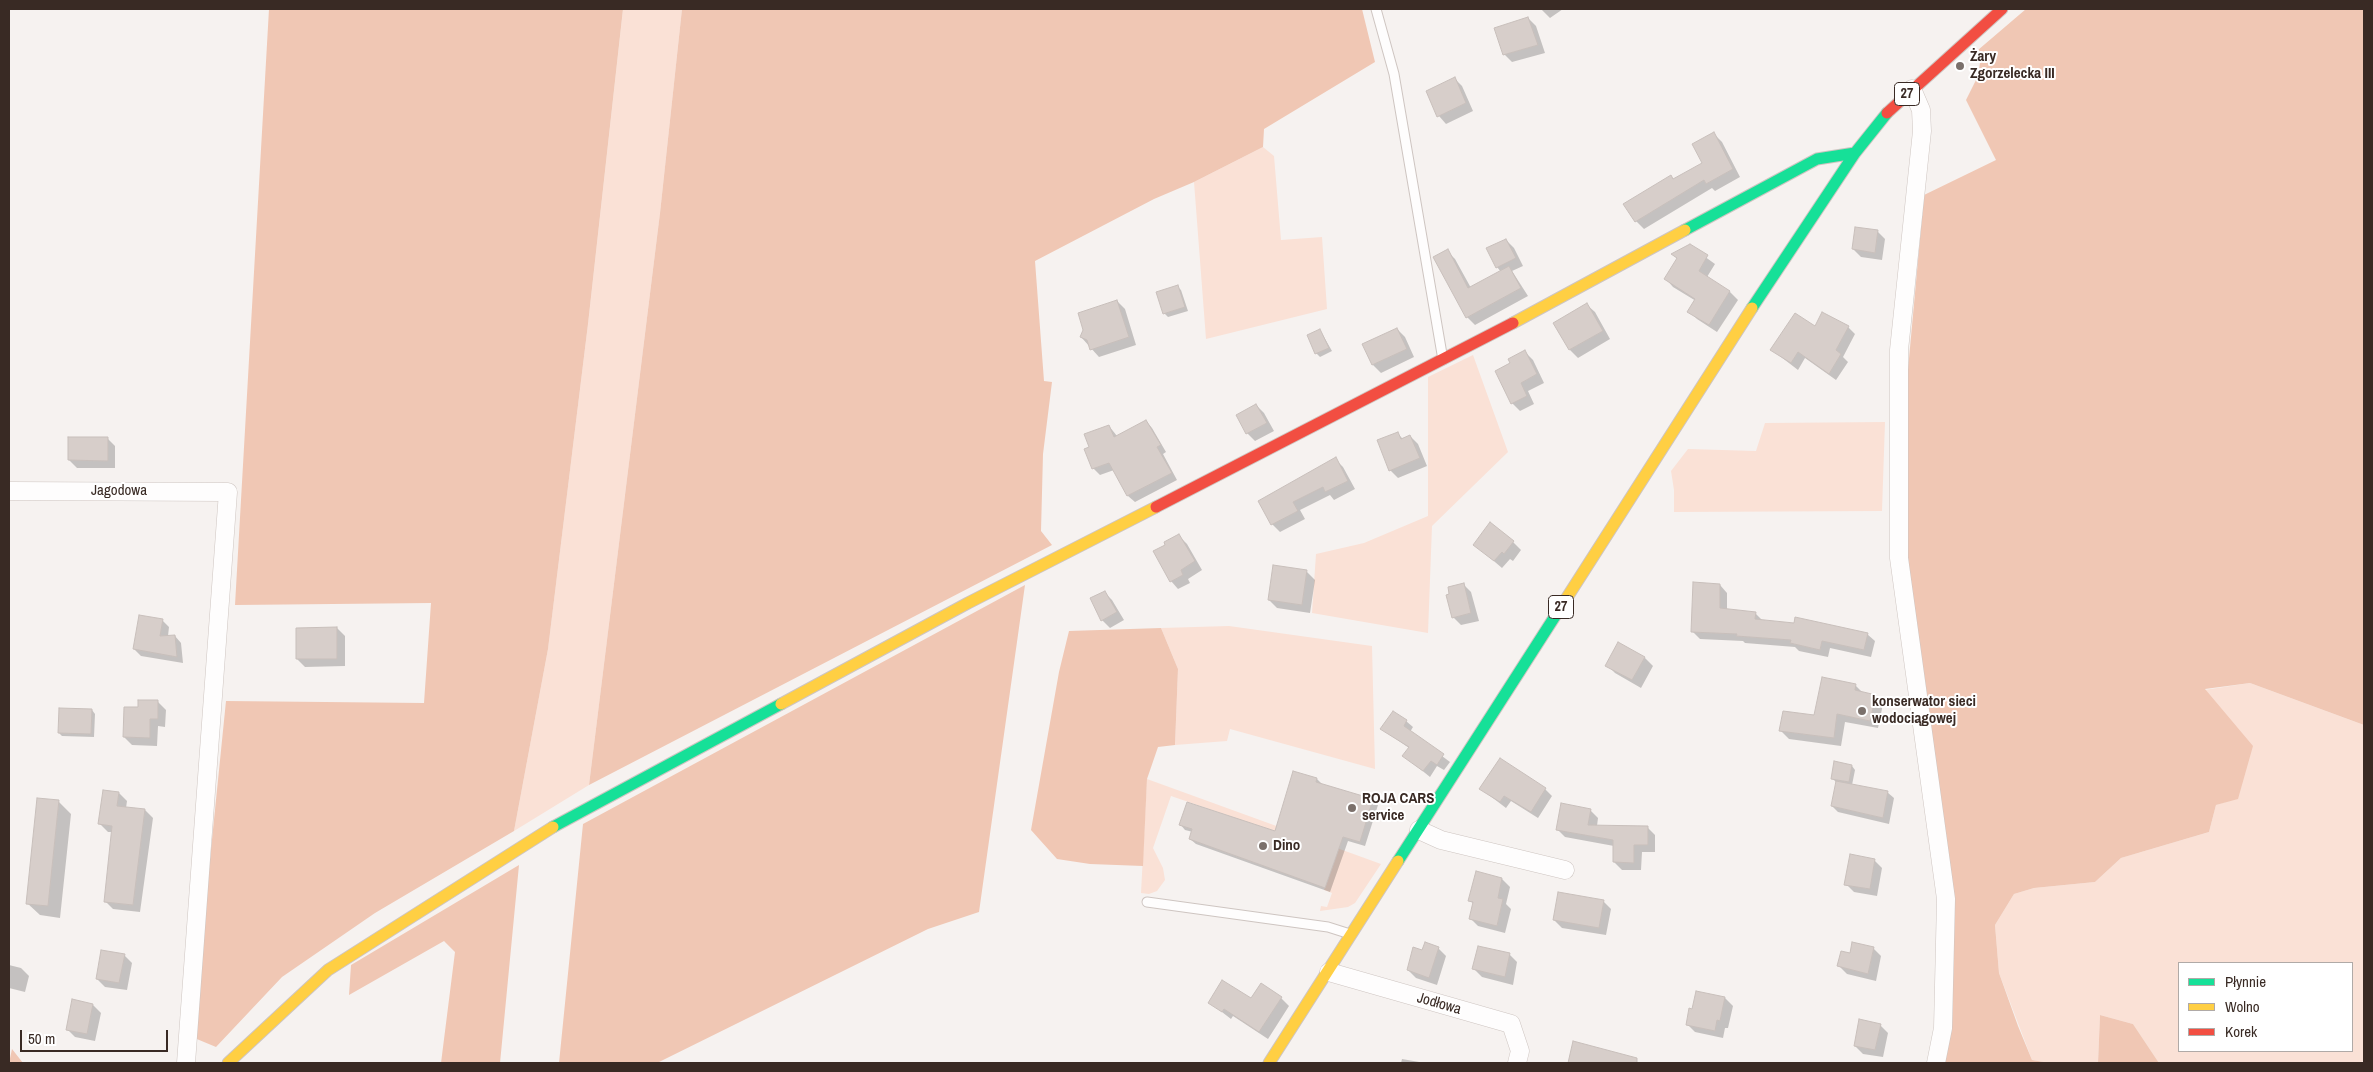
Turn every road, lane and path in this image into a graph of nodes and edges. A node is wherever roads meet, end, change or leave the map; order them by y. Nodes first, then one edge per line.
1 (1376, 9) edge
2 (2002, 9) edge
3 (1912, 89) junction
4 (1855, 153) junction
5 (1443, 360) junction
6 (9, 491) edge
7 (1420, 830) junction
8 (1565, 870) dead end
9 (1148, 902) dead end
10 (1352, 936) junction
11 (1329, 972) junction
12 (186, 1063) edge
13 (228, 1063) edge
14 (1269, 1063) edge
15 (1517, 1063) edge
16 (1936, 1063) edge

1 - 5 lane
2 - 3 street, 27
3 - 4 street, 27
3 - 16 street
4 - 5 street
4 - 7 street, 27
5 - 13 street
6 - 12 street, Jagodowa
7 - 8 street
7 - 10 street, 27
9 - 10 lane
10 - 11 street, 27
11 - 14 street, 27
11 - 15 street, Jodłowa

